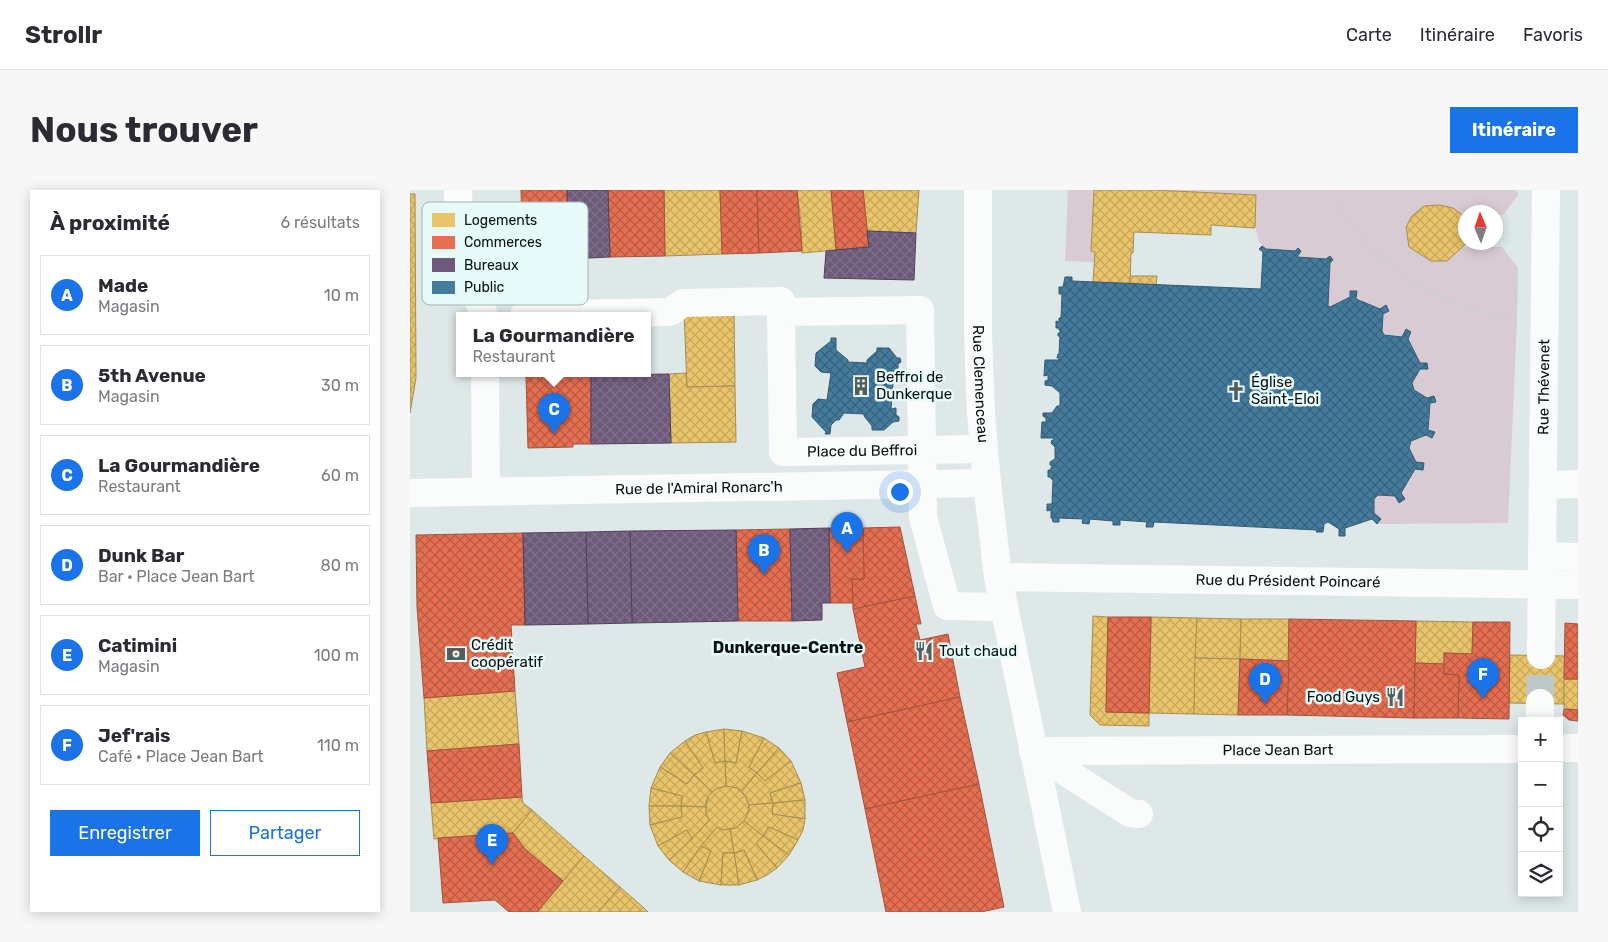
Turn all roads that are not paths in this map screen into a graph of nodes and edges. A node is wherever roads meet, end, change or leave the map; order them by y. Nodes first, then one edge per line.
1 (978, 190) edge
2 (1546, 190) edge
3 (651, 312) edge
4 (781, 312) junction
5 (484, 377) edge
6 (922, 450) junction
7 (984, 450) junction
8 (986, 483) junction
9 (923, 484) junction
10 (1578, 484) edge
11 (1544, 485) junction
12 (486, 492) junction
13 (410, 493) edge
14 (1543, 556) junction
15 (1578, 557) edge
16 (998, 577) junction
17 (1543, 585) junction
18 (1578, 585) edge
19 (1004, 607) junction
20 (1541, 655) tunnel mouth
21 (1563, 748) edge
22 (1578, 748) edge
23 (1518, 749) edge
24 (1034, 750) junction
25 (1139, 814) dead end
26 (1067, 912) edge

1 - 7 street, Rue Clemenceau
2 - 11 street, Rue Thévenet
3 - 4 street
4 - 6 street, Place du Beffroi
4 - 6 street, Place du Beffroi
5 - 12 street
6 - 7 street
6 - 9 street
7 - 8 street, Rue Clemenceau
8 - 9 street, Rue de l'Amiral Ronarc'h
8 - 16 street, Rue Clemenceau
9 - 12 street, Rue de l'Amiral Ronarc'h
9 - 19 street
10 - 11 street
11 - 14 street, Rue Thévenet
12 - 13 street, Rue de l'Amiral Ronarc'h
14 - 15 street
14 - 17 street, Rue Thévenet
16 - 17 street, Rue du Président Poincaré
16 - 19 street
17 - 18 street, Rue du Président Poincaré
17 - 20 street, Rue Thévenet
19 - 24 street
21 - 22 street
23 - 24 street, Place Jean Bart
24 - 25 street
24 - 26 street

